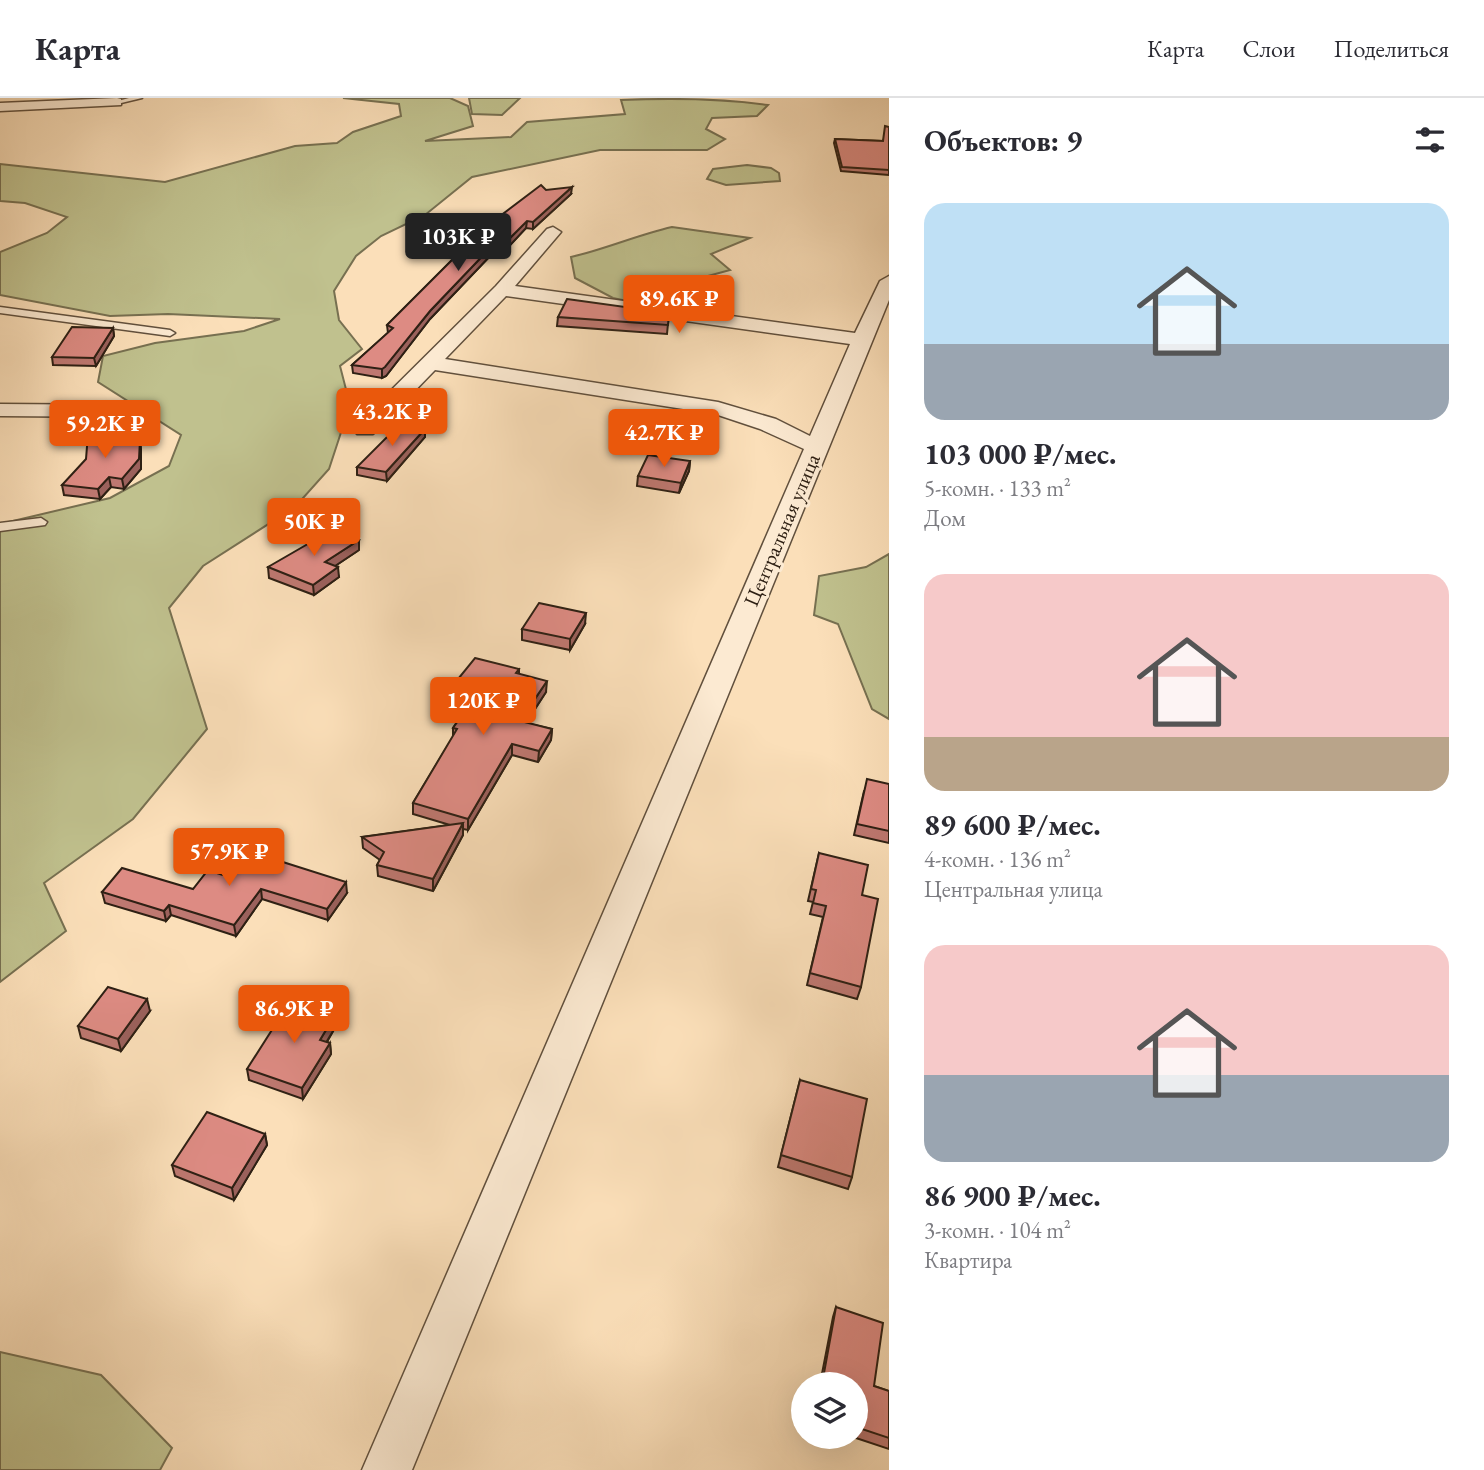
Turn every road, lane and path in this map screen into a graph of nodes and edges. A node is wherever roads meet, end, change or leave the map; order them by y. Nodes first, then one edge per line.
1 (139, 98) edge
2 (117, 102) joint
3 (0, 107) edge
4 (553, 232) dead end
5 (889, 281) edge
6 (502, 290) junction
7 (0, 310) edge
8 (170, 333) dead end
9 (862, 340) junction
10 (431, 363) junction
11 (0, 410) edge
12 (130, 411) dead end
13 (365, 429) dead end
14 (817, 447) junction
15 (41, 522) dead end
16 (0, 527) edge
17 (387, 1470) edge

1 - 2 lane
2 - 3 street
4 - 6 street
5 - 9 street, Центральная улица
6 - 9 street
6 - 10 street
7 - 8 lane
9 - 14 street, Центральная улица
10 - 13 street
10 - 14 street
11 - 12 street
14 - 17 street, Центральная улица
15 - 16 lane

